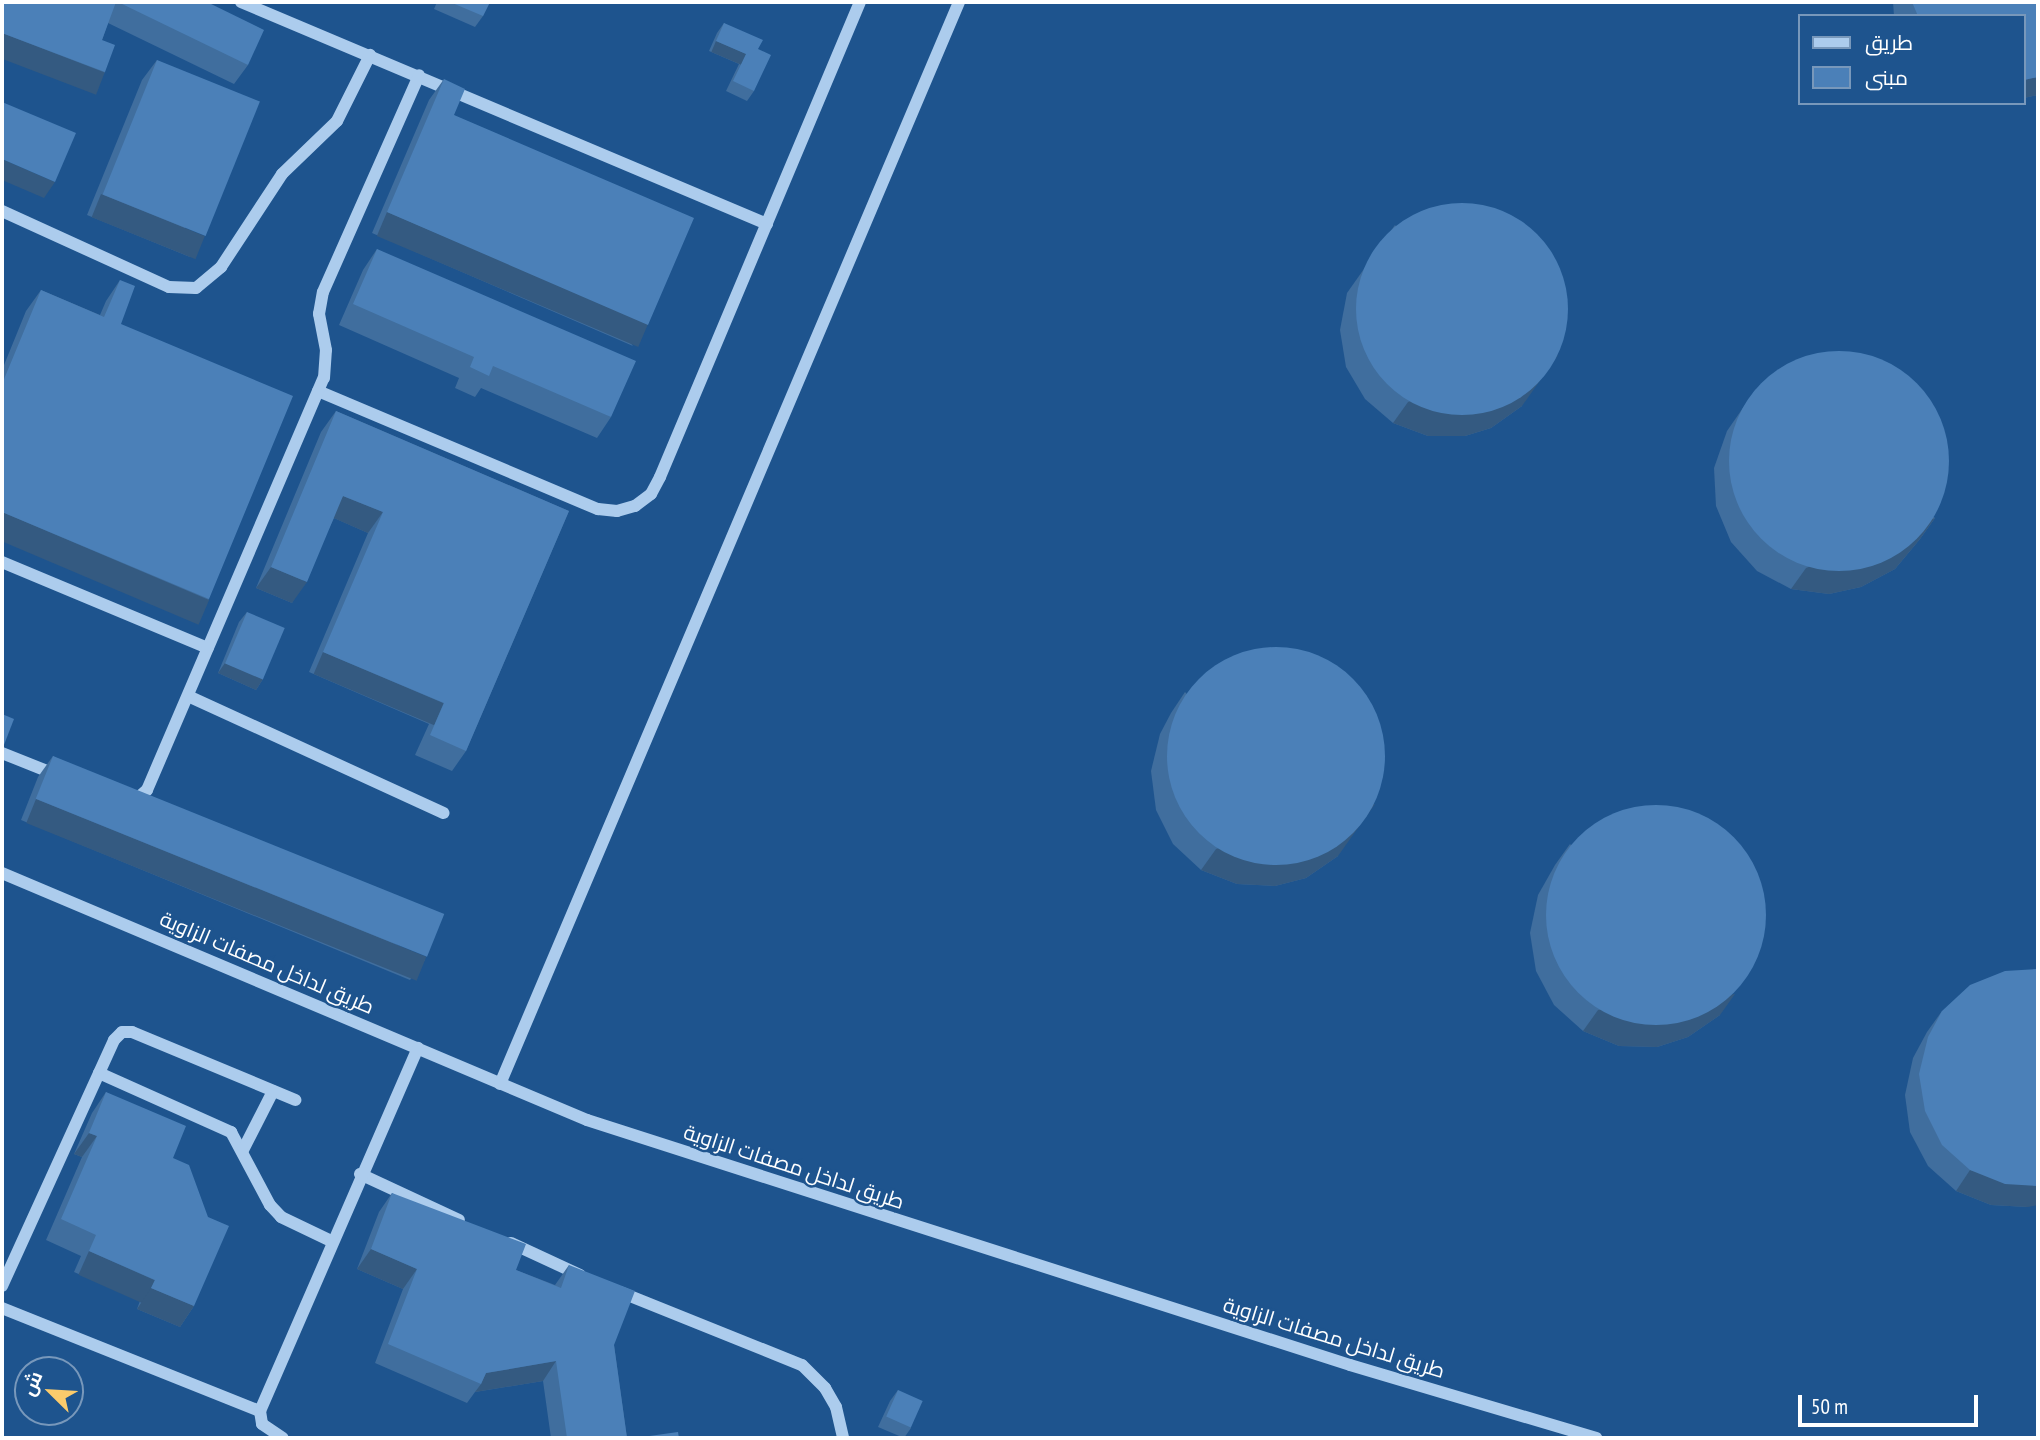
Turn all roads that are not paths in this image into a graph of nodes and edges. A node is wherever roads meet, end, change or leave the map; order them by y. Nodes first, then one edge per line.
1 (241, 2) edge
2 (860, 2) edge
3 (959, 2) edge
4 (370, 55) junction
5 (419, 75) junction
6 (2, 211) edge
7 (767, 224) junction
8 (318, 391) junction
9 (2, 562) edge
10 (208, 648) junction
11 (188, 696) junction
12 (2, 753) edge
13 (75, 782) edge
14 (123, 802) edge
15 (444, 813) dead end
16 (2, 873) edge
17 (418, 1048) junction
18 (99, 1073) junction
19 (500, 1084) junction
20 (273, 1091) junction
21 (295, 1100) dead end
22 (243, 1150) junction
23 (360, 1174) junction
24 (471, 1225) edge
25 (496, 1237) edge
26 (331, 1241) junction
27 (2, 1286) edge
28 (2, 1308) edge
29 (260, 1411) junction
30 (283, 1438) edge
31 (843, 1438) edge
32 (1596, 1438) edge

1 - 4 street
2 - 7 street
3 - 19 street
4 - 5 street
4 - 6 street
5 - 7 street
5 - 8 street
7 - 8 street
8 - 10 street
9 - 10 street
10 - 11 street
11 - 14 street
11 - 15 street
12 - 13 street
16 - 17 street, طريق لداخل مصفات الزاوية
17 - 19 street, طريق لداخل مصفات الزاوية
17 - 23 street
18 - 20 street
18 - 22 street
18 - 27 street
19 - 32 street, طريق لداخل مصفات الزاوية
20 - 21 street
20 - 22 street
22 - 26 street
23 - 24 street
23 - 26 street
25 - 31 street
26 - 29 street
28 - 29 street
29 - 30 street

